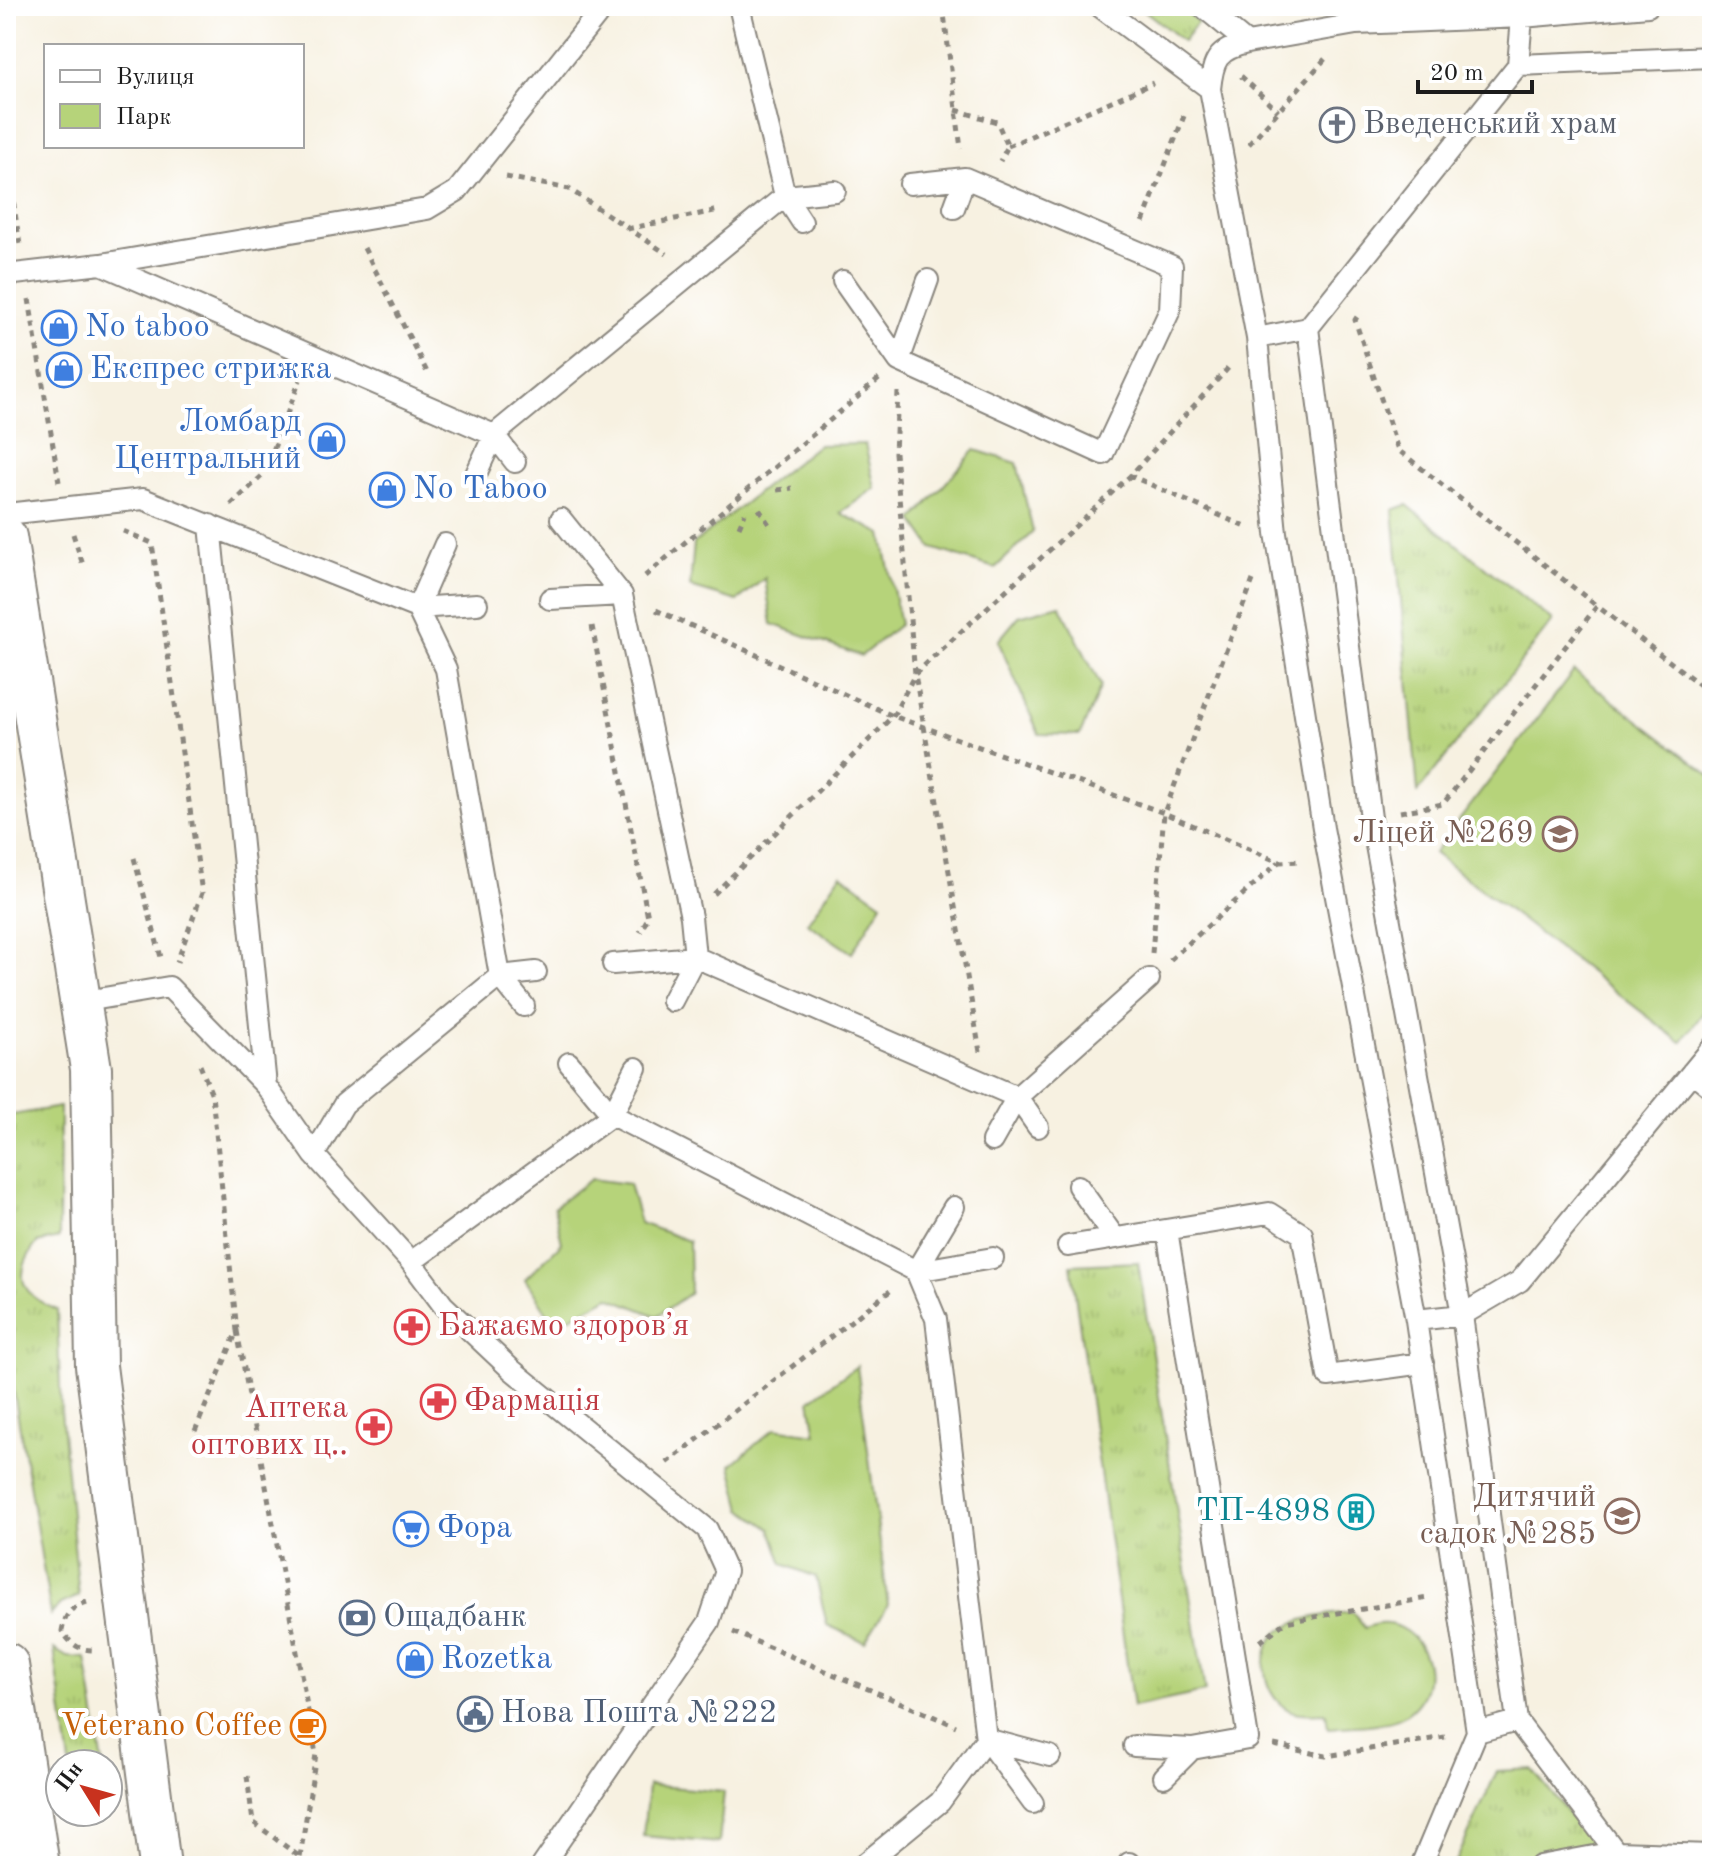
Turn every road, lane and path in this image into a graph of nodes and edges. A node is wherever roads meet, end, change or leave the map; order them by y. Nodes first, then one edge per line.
1 (604, 6) edge
2 (739, 6) edge
3 (943, 6) edge
4 (1099, 6) edge
5 (1202, 6) edge
6 (1648, 6) edge
7 (1522, 17) junction
8 (1356, 24) junction
9 (1247, 43) junction
10 (1712, 57) edge
11 (1518, 65) junction
12 (1197, 79) junction
13 (956, 110) junction
14 (1008, 146) junction
15 (6, 155) edge
16 (474, 169) junction
17 (1224, 172) junction
18 (965, 178) junction
19 (910, 184) dead end
20 (988, 187) junction
21 (835, 191) dead end
22 (785, 196) junction
23 (954, 208) dead end
24 (350, 222) junction
25 (802, 222) dead end
26 (1133, 249) junction
27 (101, 264) junction
28 (694, 271) junction
29 (15, 274) edge
30 (928, 280) dead end
31 (843, 281) dead end
32 (1363, 308) dead end
33 (1308, 328) junction
34 (1257, 338) junction
35 (899, 361) junction
36 (302, 376) dead end
37 (435, 387) dead end
38 (494, 435) junction
39 (1103, 454) junction
40 (515, 462) dead end
41 (476, 474) dead end
42 (1130, 476) junction
43 (792, 488) dead end
44 (777, 490) dead end
45 (63, 506) junction
46 (759, 509) dead end
47 (745, 513) dead end
48 (6, 514) edge
49 (561, 519) dead end
50 (210, 525) junction
51 (770, 526) dead end
52 (739, 527) dead end
53 (122, 531) dead end
54 (1273, 535) junction
55 (6, 537) edge
56 (445, 544) dead end
57 (83, 565) dead end
58 (622, 595) junction
59 (550, 599) dead end
60 (477, 604) dead end
61 (1597, 606) junction
62 (417, 608) junction
63 (589, 622) dead end
64 (915, 674) junction
65 (1712, 694) edge
66 (893, 716) junction
67 (925, 727) junction
68 (1164, 813) junction
69 (1371, 818) junction
70 (134, 858) dead end
71 (691, 917) junction
72 (639, 934) dead end
73 (695, 957) junction
74 (613, 964) dead end
75 (536, 972) dead end
76 (500, 976) junction
77 (1149, 979) junction
78 (169, 987) junction
79 (672, 1001) dead end
80 (80, 1002) junction
81 (524, 1006) dead end
82 (1712, 1048) edge
83 (196, 1054) dead end
84 (569, 1063) dead end
85 (636, 1068) dead end
86 (1692, 1072) junction
87 (986, 1083) junction
88 (266, 1086) junction
89 (1712, 1088) edge
90 (1017, 1097) junction
91 (612, 1115) junction
92 (1038, 1127) dead end
93 (992, 1141) dead end
94 (314, 1155) junction
95 (1078, 1186) dead end
96 (954, 1207) dead end
97 (1167, 1230) junction
98 (1115, 1238) junction
99 (1068, 1246) dead end
100 (993, 1258) dead end
101 (411, 1262) junction
102 (916, 1271) junction
103 (1462, 1315) junction
104 (1416, 1320) junction
105 (237, 1331) junction
106 (1423, 1363) junction
107 (195, 1431) dead end
108 (646, 1479) junction
109 (1457, 1593) junction
110 (95, 1600) dead end
111 (709, 1622) junction
112 (101, 1650) dead end
113 (6, 1665) edge
114 (1238, 1674) junction
115 (1517, 1721) junction
116 (1477, 1732) junction
117 (986, 1739) junction
118 (1246, 1739) junction
119 (1134, 1746) dead end
120 (1192, 1749) junction
121 (1050, 1756) dead end
122 (247, 1776) dead end
123 (1164, 1777) dead end
124 (1033, 1803) dead end
125 (1616, 1852) junction
126 (1712, 1855) edge
127 (300, 1857) junction
128 (37, 1866) edge
129 (160, 1866) edge
130 (302, 1866) edge
131 (542, 1866) edge
132 (862, 1866) edge
133 (1421, 1866) edge
134 (1540, 1866) edge

1 - 16 lane
2 - 22 lane
3 - 13 path
4 - 12 lane
5 - 9 lane
6 - 7 lane
7 - 8 lane
7 - 11 lane
8 - 9 lane
8 - 17 path
9 - 12 lane
10 - 11 lane
11 - 33 lane
12 - 14 path
12 - 17 lane
12 - 26 path
13 - 14 path
13 - 18 path
14 - 20 path
15 - 29 path
16 - 24 lane
16 - 28 path
17 - 34 lane
18 - 19 lane
18 - 20 lane
18 - 23 lane
20 - 26 lane
21 - 22 lane
22 - 25 lane
22 - 28 lane
24 - 27 lane
24 - 37 path
26 - 39 lane
27 - 29 lane
27 - 38 lane
28 - 38 lane
29 - 45 path
30 - 35 lane
31 - 35 lane
32 - 61 path
33 - 34 lane
33 - 69 lane
34 - 42 path
34 - 54 lane
35 - 39 lane
35 - 58 path
35 - 64 path
36 - 50 path
38 - 40 lane
38 - 41 lane
39 - 42 path
42 - 54 path
42 - 64 path
43 - 44 path
45 - 48 lane
45 - 50 lane
45 - 57 path
46 - 51 path
47 - 52 path
49 - 58 lane
50 - 62 lane
50 - 88 lane
53 - 78 path
54 - 68 path
54 - 104 lane
55 - 80 street
56 - 62 lane
58 - 59 lane
58 - 66 path
58 - 71 lane
60 - 62 lane
61 - 65 path
61 - 69 path
62 - 76 lane
63 - 72 path
64 - 66 path
64 - 67 path
66 - 67 path
66 - 71 path
67 - 68 path
67 - 87 path
68 - 77 path
68 - 77 path
69 - 103 lane
70 - 78 path
71 - 73 lane
73 - 74 lane
73 - 79 lane
73 - 87 lane
75 - 76 lane
76 - 81 lane
76 - 94 lane
77 - 90 lane
78 - 80 lane
78 - 88 lane
80 - 129 street
82 - 86 lane
83 - 105 path
84 - 91 lane
85 - 91 lane
86 - 89 lane
86 - 103 lane
87 - 90 lane
88 - 94 lane
90 - 92 lane
90 - 93 lane
91 - 101 lane
91 - 102 lane
94 - 101 lane
95 - 98 lane
96 - 102 lane
97 - 98 lane
97 - 106 lane
97 - 114 lane
98 - 99 lane
100 - 102 lane
101 - 108 lane
102 - 108 path
102 - 117 lane
103 - 104 lane
103 - 115 lane
104 - 106 lane
105 - 107 path
105 - 127 path
106 - 109 lane
108 - 111 lane
109 - 114 path
109 - 116 lane
110 - 112 path
111 - 117 path
111 - 131 lane
113 - 128 highway
114 - 118 lane
115 - 116 lane
115 - 125 lane
116 - 118 path
116 - 133 lane
117 - 121 lane
117 - 124 lane
117 - 132 lane
118 - 120 lane
119 - 120 lane
120 - 123 lane
122 - 127 path
125 - 126 lane
125 - 134 lane
127 - 130 path

